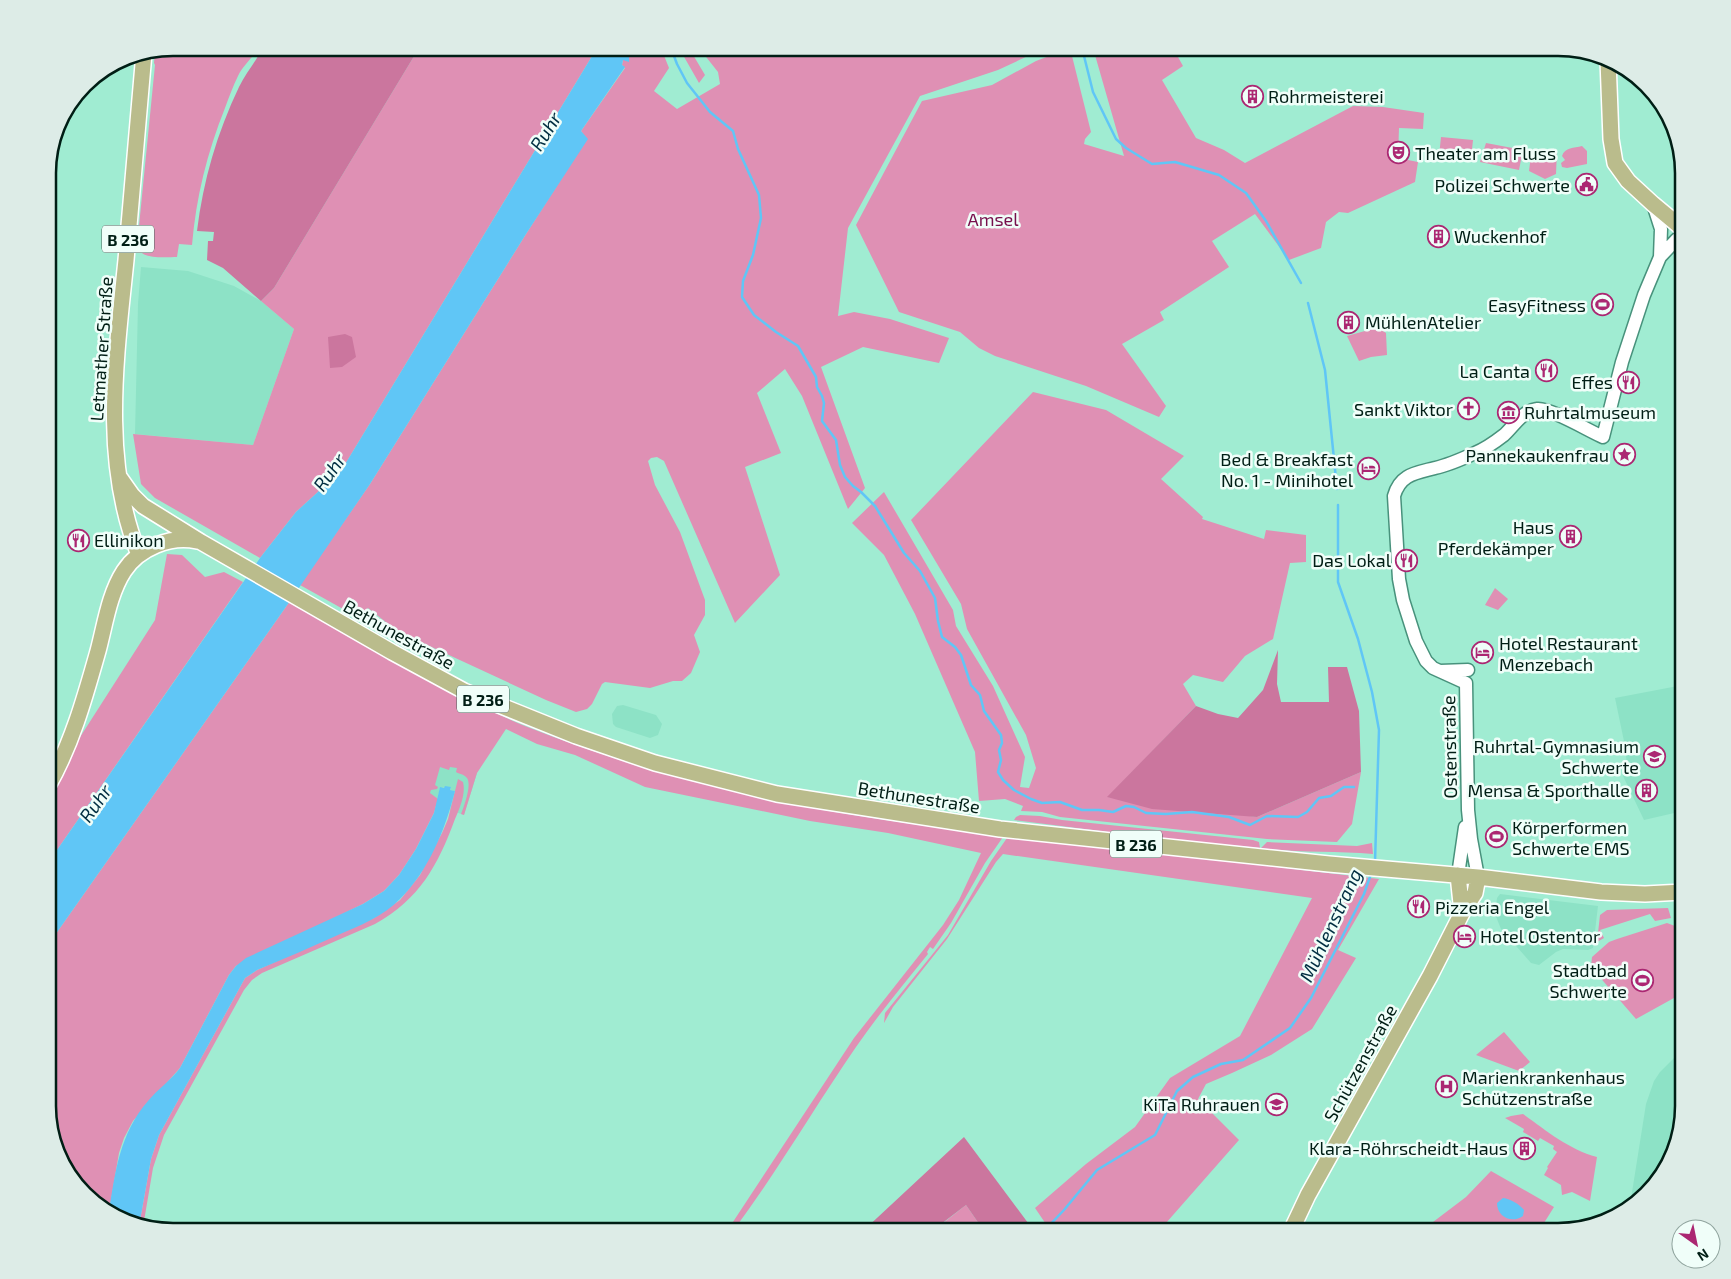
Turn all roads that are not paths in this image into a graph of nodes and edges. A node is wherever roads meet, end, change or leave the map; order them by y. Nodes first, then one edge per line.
1 (143, 60) edge
2 (1608, 67) edge
3 (1653, 204) junction
4 (1675, 222) edge
5 (1675, 241) edge
6 (1660, 257) junction
7 (120, 478) junction
8 (201, 542) junction
9 (139, 555) junction
10 (1468, 670) dead end
11 (1438, 671) junction
12 (56, 771) edge
13 (1468, 810) junction
14 (1458, 875) junction
15 (1478, 877) junction
16 (1675, 892) edge
17 (1462, 913) junction
18 (1295, 1223) edge

1 - 7 main road, Letmather Straße / B 236
2 - 3 main road
3 - 4 main road
3 - 6 street
5 - 6 street
6 - 11 street
7 - 8 main road, Bethunestraße / B 236
7 - 9 main road, Letmather Straße / B 236
8 - 9 main road, Bethunestraße / B 236
8 - 14 main road, Bethunestraße / B 236
9 - 12 main road
10 - 11 street
11 - 13 street, Ostenstraße
13 - 14 street, Ostenstraße
13 - 15 street, Ostenstraße
14 - 15 main road, Bethunestraße / B 236
14 - 17 main road
15 - 16 main road, Bethunestraße / B 236
15 - 17 main road, Schützenstraße
17 - 18 main road, Schützenstraße

